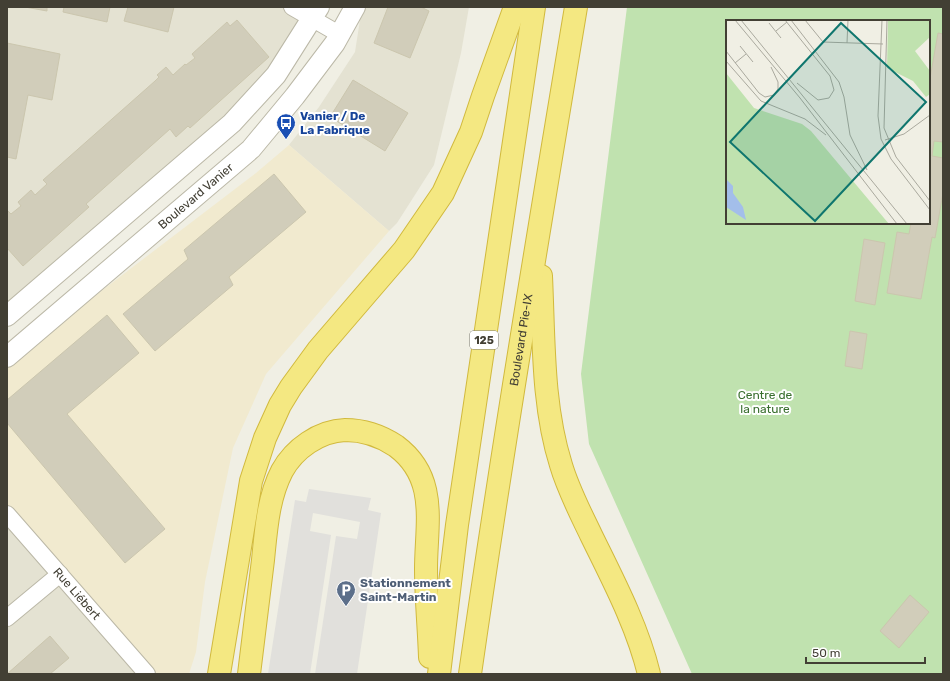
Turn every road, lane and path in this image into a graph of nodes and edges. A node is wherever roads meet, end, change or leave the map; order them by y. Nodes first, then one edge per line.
1 (292, 7) edge
2 (355, 7) edge
3 (515, 7) edge
4 (534, 7) edge
5 (576, 7) edge
6 (315, 13) edge
7 (339, 34) junction
8 (539, 233) junction
9 (7, 316) edge
10 (7, 357) edge
11 (7, 514) edge
12 (60, 574) junction
13 (7, 618) edge
14 (147, 674) edge
15 (219, 674) edge
16 (249, 674) edge
17 (431, 674) edge
18 (438, 674) edge
19 (470, 674) edge
20 (649, 674) edge

1 - 6 street
2 - 7 street, Boulevard Vanier
3 - 15 highway
4 - 18 highway, 125
5 - 8 highway, Boulevard Pie-IX
6 - 7 street
6 - 9 street
7 - 10 street, Boulevard Vanier
8 - 19 highway, Boulevard Pie-IX
8 - 20 highway
11 - 12 street, Rue Liébert
12 - 13 street
12 - 14 street, Rue Liébert
16 - 17 highway

